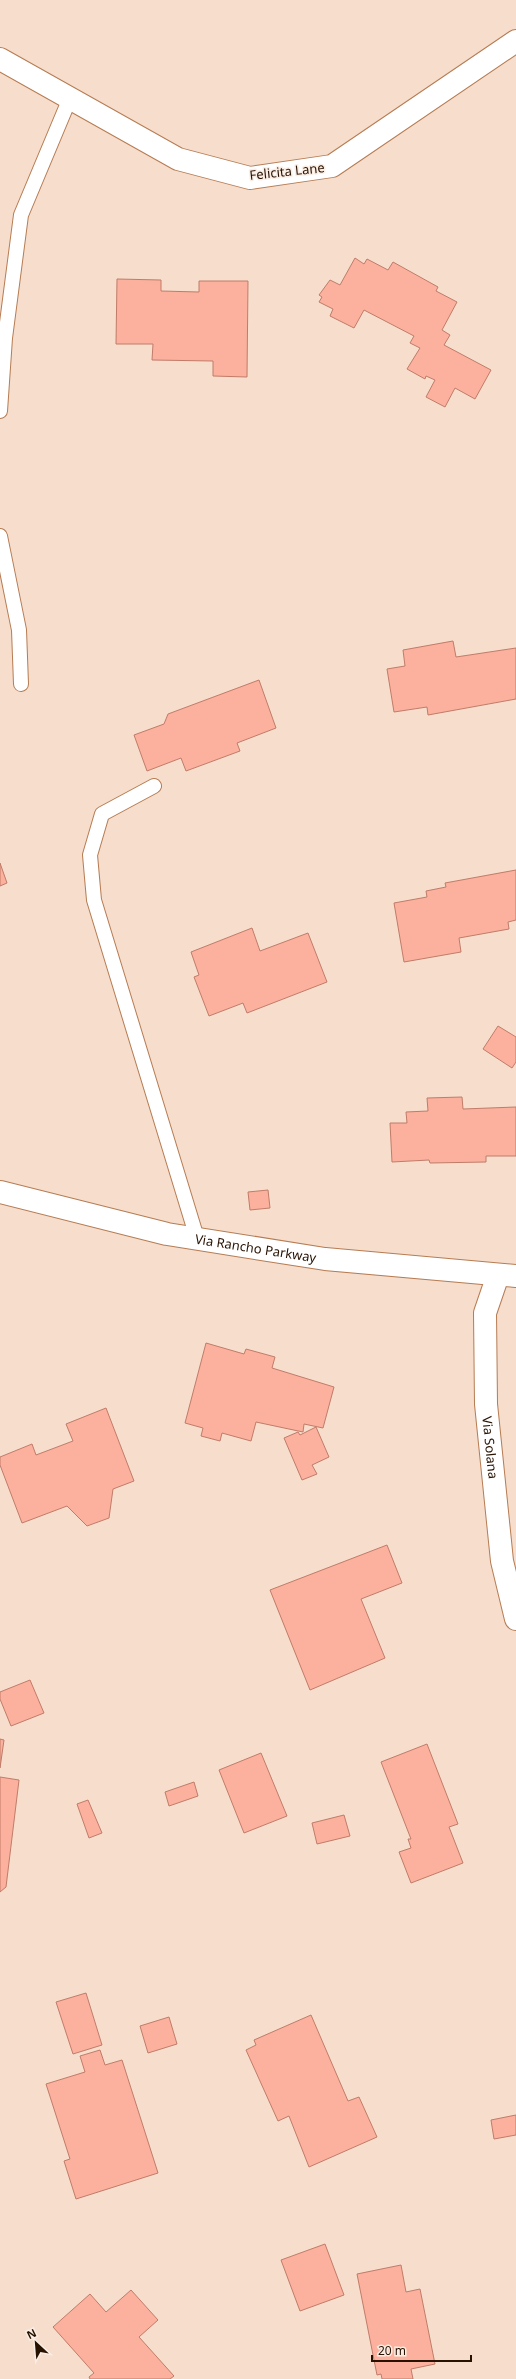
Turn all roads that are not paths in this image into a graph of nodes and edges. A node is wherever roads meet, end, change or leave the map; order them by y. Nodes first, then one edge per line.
1 (516, 42) edge
2 (0, 59) edge
3 (70, 98) junction
4 (0, 411) edge
5 (0, 536) edge
6 (21, 684) dead end
7 (154, 786) dead end
8 (0, 1192) edge
9 (197, 1238) junction
10 (507, 1275) edge
11 (516, 1620) edge

1 - 3 street, Felicita Lane
2 - 3 street, Felicita Lane
3 - 4 lane
5 - 6 lane
7 - 9 lane
8 - 9 street, Via Rancho Parkway
9 - 10 street, Via Rancho Parkway
10 - 11 street, Via Solana

